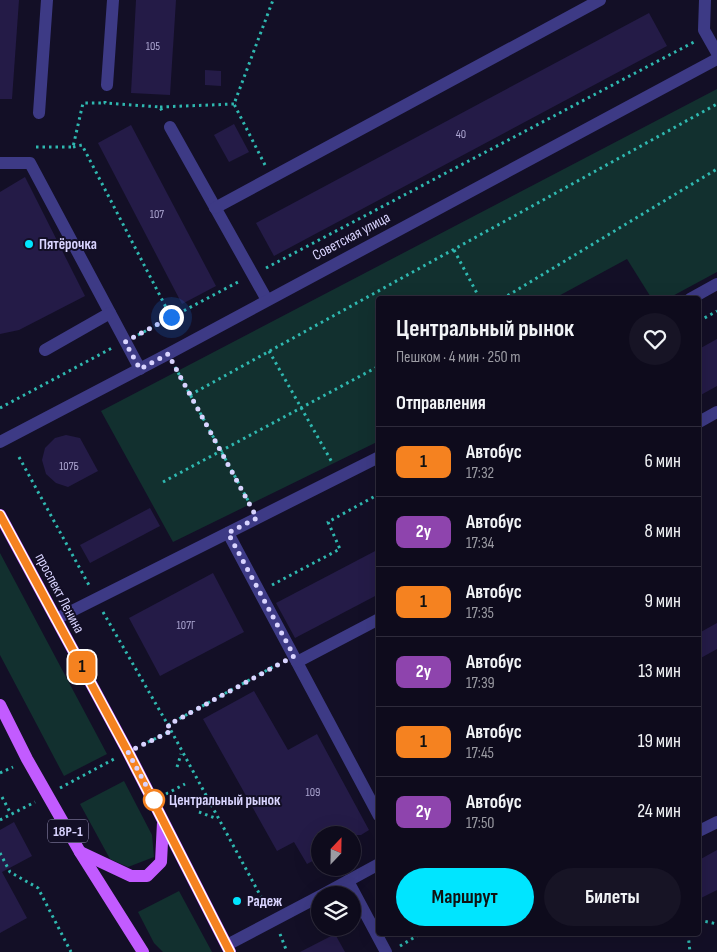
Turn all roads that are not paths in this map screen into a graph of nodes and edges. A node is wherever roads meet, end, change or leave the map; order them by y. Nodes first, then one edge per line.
1 (46, 0) edge
2 (113, 0) edge
3 (600, 0) edge
4 (705, 0) edge
5 (717, 53) edge
6 (717, 59) edge
7 (107, 85) road end
8 (39, 113) dead end
9 (170, 127) road end
10 (0, 163) edge
11 (215, 208) junction
12 (717, 284) edge
13 (695, 296) edge
14 (267, 300) junction
15 (110, 313) junction
16 (45, 350) dead end
17 (140, 369) junction
18 (717, 412) edge
19 (701, 421) edge
20 (0, 442) edge
21 (376, 458) edge
22 (0, 515) edge
23 (228, 533) junction
24 (56, 619) junction
25 (376, 620) edge
26 (295, 659) junction
27 (0, 705) edge
28 (376, 810) edge
29 (164, 820) junction
30 (717, 822) edge
31 (701, 830) edge
32 (80, 852) junction
33 (376, 866) edge
34 (348, 881) junction
35 (338, 886) edge
36 (311, 900) edge
37 (376, 926) edge
38 (382, 936) edge
39 (228, 948) edge
40 (391, 950) edge
41 (139, 951) edge

1 - 8 street
2 - 7 street
3 - 11 street
4 - 5 street
6 - 14 street, Советская улица
9 - 11 street
10 - 15 street
11 - 14 street
12 - 13 street
14 - 17 street, Советская улица
15 - 16 street
15 - 17 street
17 - 20 street, Советская улица
18 - 19 street
21 - 23 street
22 - 24 main road, проспект Ленина
23 - 24 street
23 - 26 street
24 - 29 main road, проспект Ленина
25 - 26 street
26 - 28 street
27 - 32 main road, 18Р-1
29 - 32 main road
29 - 39 main road, проспект Ленина
30 - 31 street
32 - 41 main road, 18Р-1
33 - 34 street
34 - 35 street
34 - 37 street
36 - 39 street
38 - 40 street

